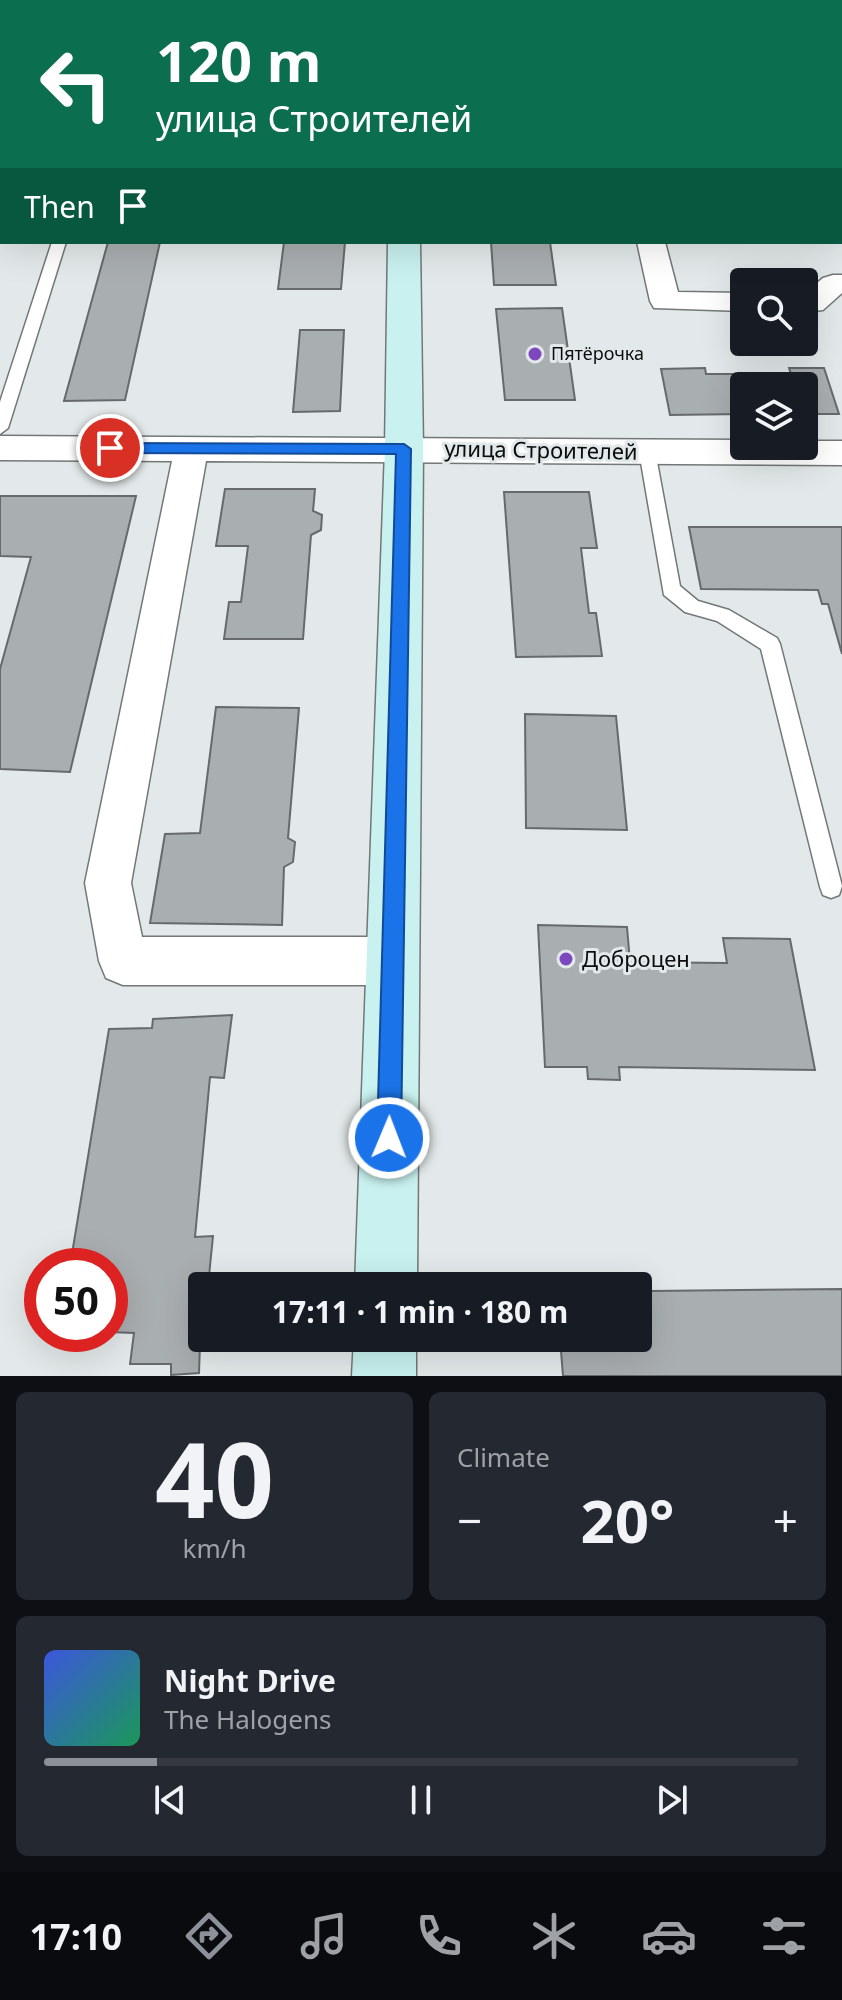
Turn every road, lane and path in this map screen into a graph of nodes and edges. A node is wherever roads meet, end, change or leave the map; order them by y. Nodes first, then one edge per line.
1 (58, 244) edge
2 (404, 244) edge
3 (651, 244) edge
4 (842, 284) edge
5 (818, 298) edge
6 (730, 302) edge
7 (0, 428) edge
8 (0, 448) edge
9 (192, 448) junction
10 (404, 449) junction
11 (647, 451) junction
12 (842, 453) edge
13 (831, 887) dead end
14 (393, 961) junction
15 (386, 1272) edge
16 (385, 1352) edge
17 (384, 1376) edge

1 - 7 lane
2 - 10 main road
3 - 6 street
4 - 5 street
8 - 9 street, улица Строителей
9 - 10 street, улица Строителей
9 - 14 street
10 - 11 street, улица Строителей
10 - 14 main road
11 - 12 street, улица Строителей
11 - 13 lane
14 - 15 main road
16 - 17 main road

